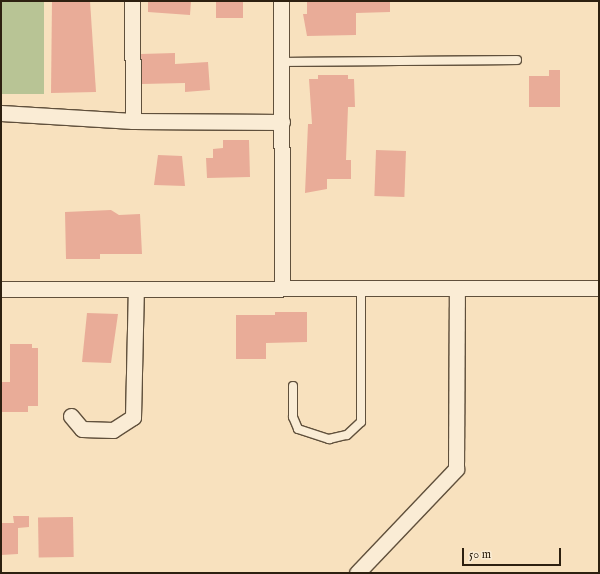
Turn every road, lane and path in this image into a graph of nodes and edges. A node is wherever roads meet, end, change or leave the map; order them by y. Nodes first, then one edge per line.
1 (132, 1) edge
2 (281, 1) edge
3 (517, 60) dead end
4 (282, 62) junction
5 (1, 114) edge
6 (133, 121) junction
7 (282, 122) junction
8 (282, 288) junction
9 (361, 288) junction
10 (457, 288) junction
11 (599, 288) edge
12 (1, 289) edge
13 (136, 289) junction
14 (292, 386) dead end
15 (71, 416) dead end
16 (357, 573) edge

1 - 6 street
2 - 4 street
3 - 4 lane
4 - 7 street
5 - 6 street
6 - 7 street
7 - 8 street
8 - 9 street
8 - 13 street
9 - 10 street
9 - 14 lane
10 - 11 street
10 - 16 street
12 - 13 street
13 - 15 street

